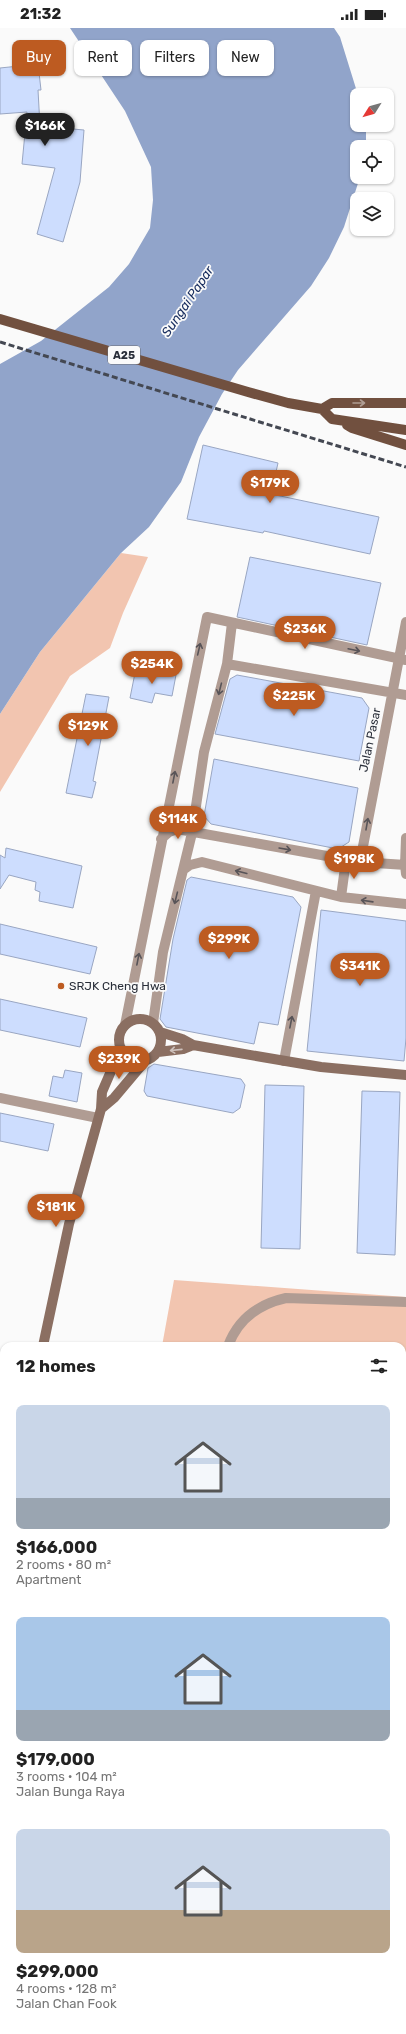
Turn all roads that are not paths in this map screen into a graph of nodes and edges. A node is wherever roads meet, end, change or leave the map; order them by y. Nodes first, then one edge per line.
1 (0, 319) edge
2 (406, 404) edge
3 (322, 409) junction
4 (340, 420) junction
5 (406, 430) edge
6 (406, 445) edge
7 (406, 622) edge
8 (232, 623) junction
9 (403, 660) edge
10 (226, 664) junction
11 (393, 694) junction
12 (406, 695) edge
13 (192, 833) junction
14 (406, 838) edge
15 (161, 839) junction
16 (346, 860) junction
17 (360, 862) junction
18 (406, 868) edge
19 (183, 870) junction
20 (316, 891) junction
21 (341, 897) junction
22 (406, 904) edge
23 (153, 1023) junction
24 (125, 1025) junction
25 (160, 1032) junction
26 (192, 1045) junction
27 (121, 1048) junction
28 (158, 1052) junction
29 (146, 1060) junction
30 (284, 1061) junction
31 (406, 1075) edge
32 (0, 1098) edge
33 (100, 1113) junction
34 (406, 1302) edge
35 (44, 1342) edge
36 (230, 1342) edge

1 - 3 main road, A25
3 -> 2 main road, A25
3 - 4 main road, A25
4 - 5 main road, A25
4 - 6 main road
7 - 9 street, Jalan Pasar
8 -> 9 street
8 - 10 street
15 -> 8 street
9 - 11 street, Jalan Pasar
10 - 11 street
10 -> 13 street
11 - 12 street
17 -> 11 street, Jalan Pasar
13 - 15 street
13 -> 16 street
13 - 19 street
14 - 18 street
24 -> 15 street
16 - 17 street
16 - 21 street
17 - 18 street
20 -> 19 street
19 -> 23 street
20 - 21 street
30 -> 20 street
22 -> 21 street
23 - 24 main road
23 - 25 main road
24 - 27 main road
25 - 26 main road
25 - 28 main road
26 -> 28 main road
26 - 30 main road
27 - 29 main road
27 - 33 main road
28 - 29 main road
29 - 33 main road
30 - 31 main road
32 - 33 street
33 - 35 main road
34 - 36 street

